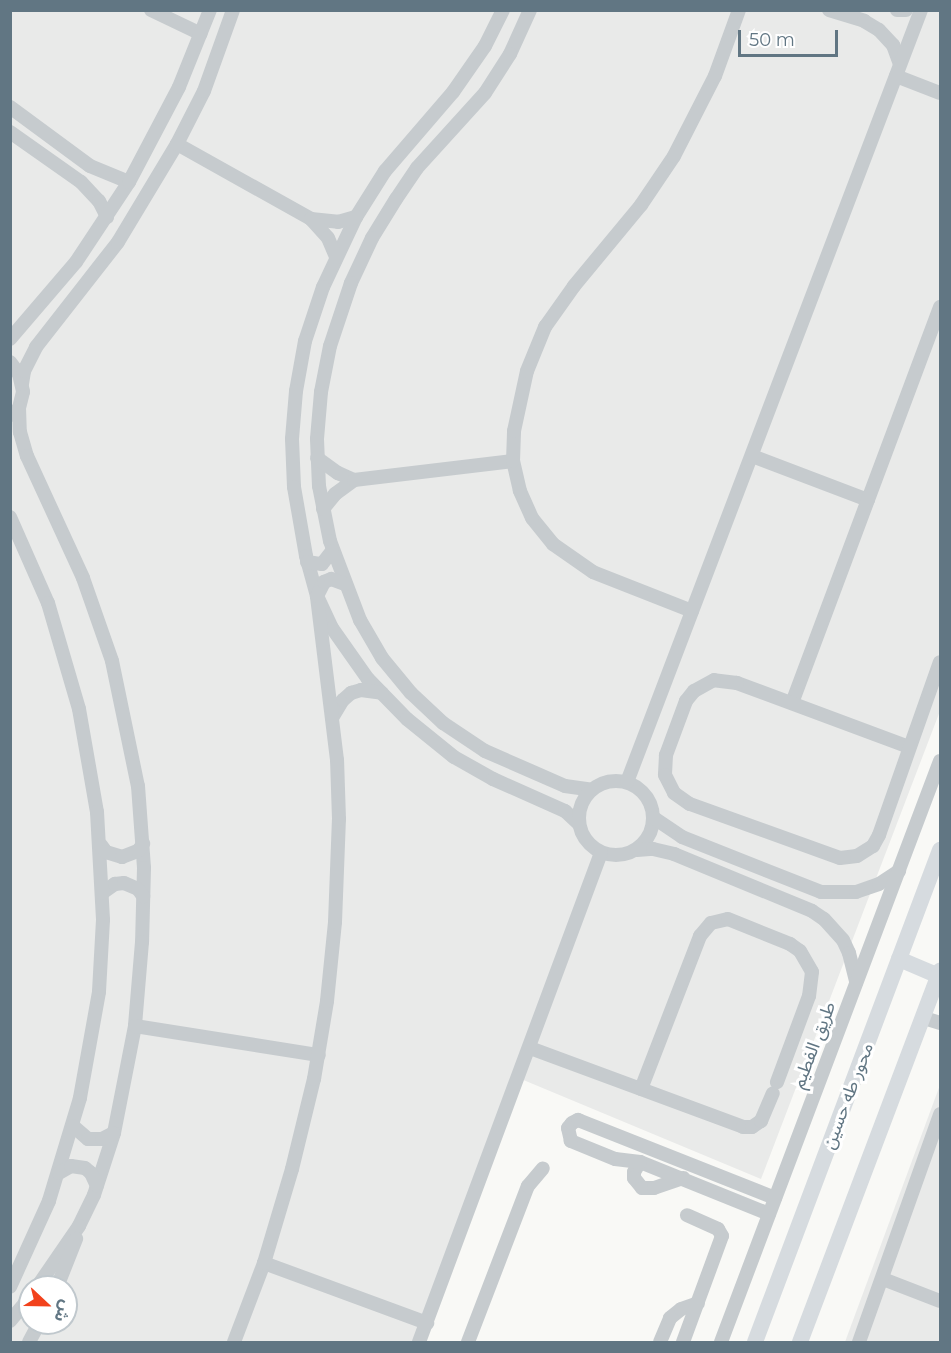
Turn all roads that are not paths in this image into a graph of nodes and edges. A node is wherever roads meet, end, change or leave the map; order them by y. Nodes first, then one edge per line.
1 (151, 10) edge
2 (210, 10) edge
3 (233, 10) edge
4 (503, 10) edge
5 (530, 10) edge
6 (739, 10) edge
7 (829, 10) edge
8 (897, 10) edge
9 (906, 10) edge
10 (921, 10) edge
11 (166, 14) edge
12 (201, 34) junction
13 (898, 70) junction
14 (940, 93) edge
15 (10, 107) edge
16 (10, 132) edge
17 (177, 144) junction
18 (129, 182) junction
19 (107, 217) junction
20 (356, 217) junction
21 (311, 219) junction
22 (336, 257) junction
23 (940, 307) edge
24 (10, 339) edge
25 (10, 362) edge
26 (22, 384) junction
27 (15, 414) edge
28 (752, 456) junction
29 (317, 458) junction
30 (513, 461) junction
31 (354, 480) junction
32 (868, 500) junction
33 (323, 509) junction
34 (10, 517) edge
35 (332, 551) junction
36 (307, 562) junction
37 (345, 584) junction
38 (317, 596) junction
39 (692, 611) junction
40 (940, 662) edge
41 (382, 693) junction
42 (792, 703) junction
43 (333, 718) junction
44 (909, 747) junction
45 (940, 761) edge
46 (627, 782) junction
47 (592, 790) junction
48 (654, 818) junction
49 (579, 824) junction
50 (143, 844) junction
51 (100, 845) junction
52 (637, 849) junction
53 (940, 850) edge
54 (601, 853) junction
55 (899, 871) junction
56 (102, 893) junction
57 (143, 896) junction
58 (899, 959) junction
59 (939, 980) edge
60 (856, 984) junction
61 (924, 1018) junction
62 (940, 1023) edge
63 (135, 1026) junction
64 (530, 1048) junction
65 (319, 1055) junction
66 (641, 1089) junction
67 (940, 1114) edge
68 (73, 1126) junction
69 (114, 1133) junction
70 (660, 1153) junction
71 (640, 1162) junction
72 (654, 1167) junction
73 (543, 1168) dead end
74 (59, 1173) junction
75 (711, 1174) junction
76 (683, 1178) junction
77 (97, 1186) junction
78 (705, 1187) junction
79 (775, 1198) junction
80 (769, 1214) junction
81 (687, 1215) dead end
82 (79, 1226) junction
83 (264, 1263) junction
84 (45, 1275) edge
85 (63, 1275) edge
86 (883, 1280) junction
87 (10, 1287) edge
88 (940, 1301) edge
89 (698, 1303) junction
90 (427, 1323) junction
91 (234, 1342) edge
92 (419, 1342) edge
93 (468, 1342) edge
94 (660, 1342) edge
95 (684, 1342) edge
96 (721, 1342) edge
97 (755, 1342) edge
98 (800, 1342) edge
99 (859, 1342) edge

1 - 11 street
2 - 12 street
3 - 17 street
4 - 20 street
5 - 29 street
6 - 30 street
7 - 13 street
8 - 9 street
10 - 13 street
11 - 12 street
12 - 18 street
13 - 14 street
13 - 28 street
15 - 18 street
16 - 19 street
17 - 21 street
17 - 26 street
18 - 19 street
19 - 24 street
20 - 21 street
20 - 22 street
21 - 22 street
22 - 36 street
23 - 32 street
25 - 26 street
26 - 27 street
27 - 50 street
28 - 32 street
28 - 39 street
29 - 31 street
29 - 33 street
30 - 31 street
30 - 39 street
31 - 33 street
32 - 42 street
33 - 35 street
34 - 51 street
35 - 36 street
35 - 37 street
36 - 38 street
37 - 38 street
37 - 47 street
38 - 41 street
38 - 43 street
39 - 46 street
40 - 44 street
41 - 43 street
41 - 49 street
42 - 44 street
42 - 44 street
43 - 65 street
45 - 55 street, طريق الفطيم
46 - 47 street
46 - 48 street
47 - 49 street
48 - 52 street
48 - 55 street
49 - 54 street
50 - 51 street
50 - 57 street
51 - 56 street
52 - 54 street
52 - 60 street
53 - 58 main road, محور طه حسين
54 - 64 street
55 - 60 street, طريق الفطيم
56 - 57 street
56 - 68 street
57 - 63 street
58 - 59 main road
58 - 97 main road, محور طه حسين
59 - 61 main road
60 - 79 street, طريق الفطيم
61 - 62 street
61 - 98 main road
63 - 65 street
63 - 69 street
64 - 66 street
64 - 90 street
65 - 83 street
66 - 66 street
67 - 86 street
68 - 69 street
68 - 74 street
69 - 77 street
70 - 71 street
70 - 72 street
70 - 75 street
71 - 72 street
71 - 76 street
72 - 76 street
73 - 93 street
74 - 77 street
74 - 87 street
75 - 78 street
75 - 79 street
76 - 78 street
77 - 82 street
78 - 80 street
79 - 80 street, طريق الفطيم
80 - 96 street, طريق الفطيم
81 - 89 street
82 - 84 street
82 - 85 street
83 - 90 street
83 - 91 street
86 - 88 street
86 - 99 street
89 - 94 street
89 - 95 street
90 - 92 street

